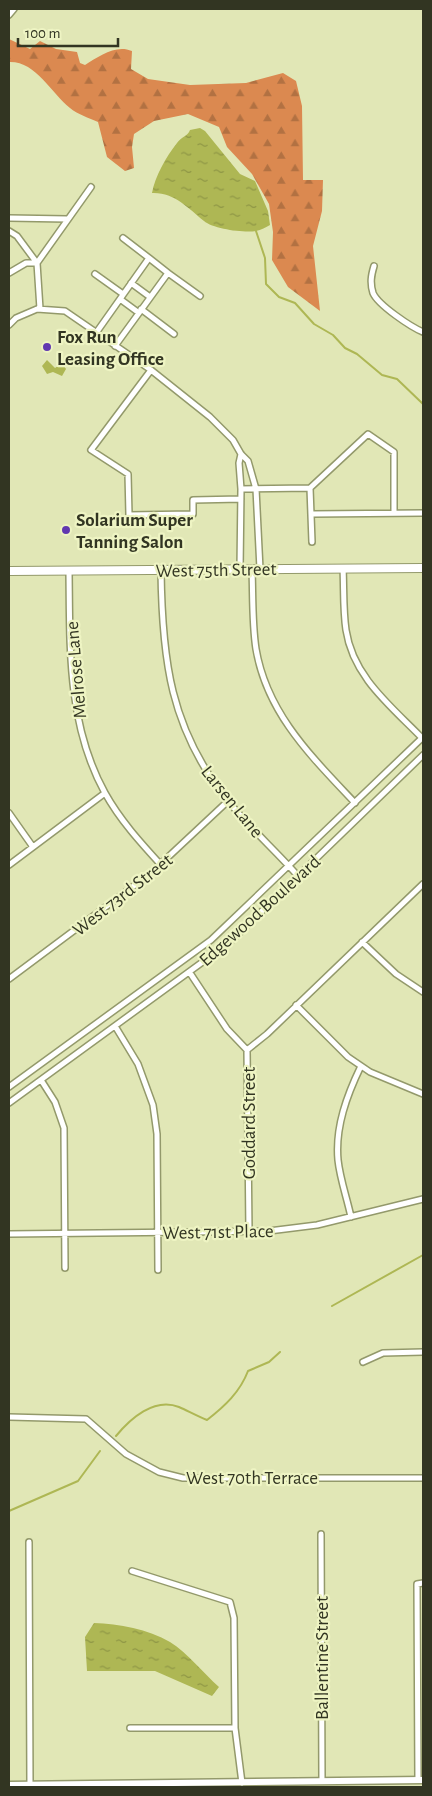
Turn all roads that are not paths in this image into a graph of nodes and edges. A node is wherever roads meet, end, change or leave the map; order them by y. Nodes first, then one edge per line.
1 (14, 9) edge
2 (9, 15) edge
3 (91, 187) dead end
4 (9, 218) edge
5 (67, 219) junction
6 (9, 230) edge
7 (123, 238) dead end
8 (149, 258) junction
9 (37, 263) junction
10 (374, 266) dead end
11 (168, 272) junction
12 (9, 273) edge
13 (95, 274) dead end
14 (131, 283) junction
15 (122, 296) junction
16 (200, 296) dead end
17 (150, 298) junction
18 (40, 309) junction
19 (140, 311) junction
20 (9, 325) edge
21 (423, 332) edge
22 (96, 333) junction
23 (174, 334) dead end
24 (115, 346) junction
25 (151, 370) junction
26 (241, 454) junction
27 (310, 488) junction
28 (241, 489) junction
29 (256, 489) junction
30 (241, 499) junction
31 (394, 513) junction
32 (423, 513) edge
33 (312, 514) junction
34 (312, 542) dead end
35 (343, 568) junction
36 (423, 568) edge
37 (240, 569) junction
38 (256, 569) junction
39 (69, 570) junction
40 (161, 570) junction
41 (9, 571) edge
42 (423, 738) edge
43 (423, 755) edge
44 (105, 793) junction
45 (228, 801) junction
46 (356, 803) junction
47 (9, 813) edge
48 (33, 847) junction
49 (9, 865) edge
50 (161, 865) junction
51 (290, 867) junction
52 (298, 876) junction
53 (423, 884) edge
54 (362, 942) junction
55 (190, 973) junction
56 (9, 979) edge
57 (423, 992) edge
58 (296, 1005) junction
59 (115, 1026) junction
60 (247, 1050) junction
61 (361, 1066) junction
62 (40, 1080) junction
63 (9, 1087) edge
64 (423, 1094) edge
65 (9, 1103) edge
66 (423, 1199) edge
67 (351, 1217) junction
68 (158, 1232) junction
69 (249, 1232) junction
70 (66, 1233) junction
71 (9, 1234) edge
72 (65, 1268) dead end
73 (158, 1270) dead end
74 (423, 1352) edge
75 (363, 1362) dead end
76 (9, 1417) edge
77 (423, 1478) edge
78 (321, 1534) dead end
79 (29, 1542) dead end
80 (132, 1571) dead end
81 (423, 1583) edge
82 (130, 1728) dead end
83 (235, 1728) junction
84 (421, 1780) edge
85 (322, 1781) junction
86 (242, 1783) junction
87 (401, 1784) edge
88 (9, 1785) edge
89 (230, 1785) edge
90 (30, 1786) edge
91 (129, 1786) edge

1 - 2 street
3 - 5 street
4 - 5 street
5 - 9 street
6 - 9 street
7 - 8 street
8 - 11 street
8 - 14 street
9 - 12 street
9 - 18 street
10 - 21 street
11 - 16 street
11 - 17 street
13 - 15 street
14 - 15 street
14 - 17 street
15 - 19 street
15 - 22 street
17 - 19 street
18 - 20 street
18 - 22 street
19 - 23 street
19 - 24 street
22 - 24 street
24 - 25 street
25 - 26 street
25 - 30 street
26 - 28 street
26 - 29 street
27 - 29 street
27 - 31 street
27 - 33 street
28 - 29 street
28 - 30 street
29 - 38 street
30 - 37 street
31 - 32 street
31 - 33 street
33 - 34 street
35 - 36 main road, West 75th Street
35 - 38 main road, West 75th Street
35 - 42 street
37 - 38 main road, West 75th Street
37 - 40 main road, West 75th Street
38 - 46 street
39 - 40 main road, West 75th Street
39 - 41 main road, West 75th Street
39 - 44 street, Melrose Lane
40 - 45 street, Larsen Lane
42 - 46 street, Edgewood Boulevard
43 - 52 street, Edgewood Boulevard
44 - 48 street
44 - 50 street, Melrose Lane
45 - 50 street, West 73rd Street
45 - 51 street, Larsen Lane
46 - 51 street, Edgewood Boulevard
47 - 48 street
48 - 49 street
50 - 56 street, West 73rd Street
51 - 52 street, Larsen Lane
51 - 63 street, Edgewood Boulevard
52 - 55 street, Edgewood Boulevard
53 - 54 street
54 - 57 street
54 - 58 street
55 - 59 street, Edgewood Boulevard
55 - 60 street, Goddard Street
58 - 60 street
58 - 61 street
59 - 62 street, Edgewood Boulevard
59 - 68 street
60 - 69 street, Goddard Street
61 - 64 street
61 - 67 street
62 - 65 street, Edgewood Boulevard
62 - 70 street
66 - 67 street, West 71st Place
67 - 69 street, West 71st Place
68 - 69 street, West 71st Place
68 - 70 street, West 71st Place
68 - 73 street
70 - 71 street, West 71st Place
70 - 72 street
74 - 75 street
76 - 77 street, West 70th Terrace
78 - 85 street, Ballentine Street
79 - 90 street
80 - 83 street
81 - 84 street
82 - 83 street
83 - 86 street
84 - 87 street
85 - 86 street
85 - 87 street
86 - 89 street
88 - 90 street
89 - 91 street
90 - 91 street

